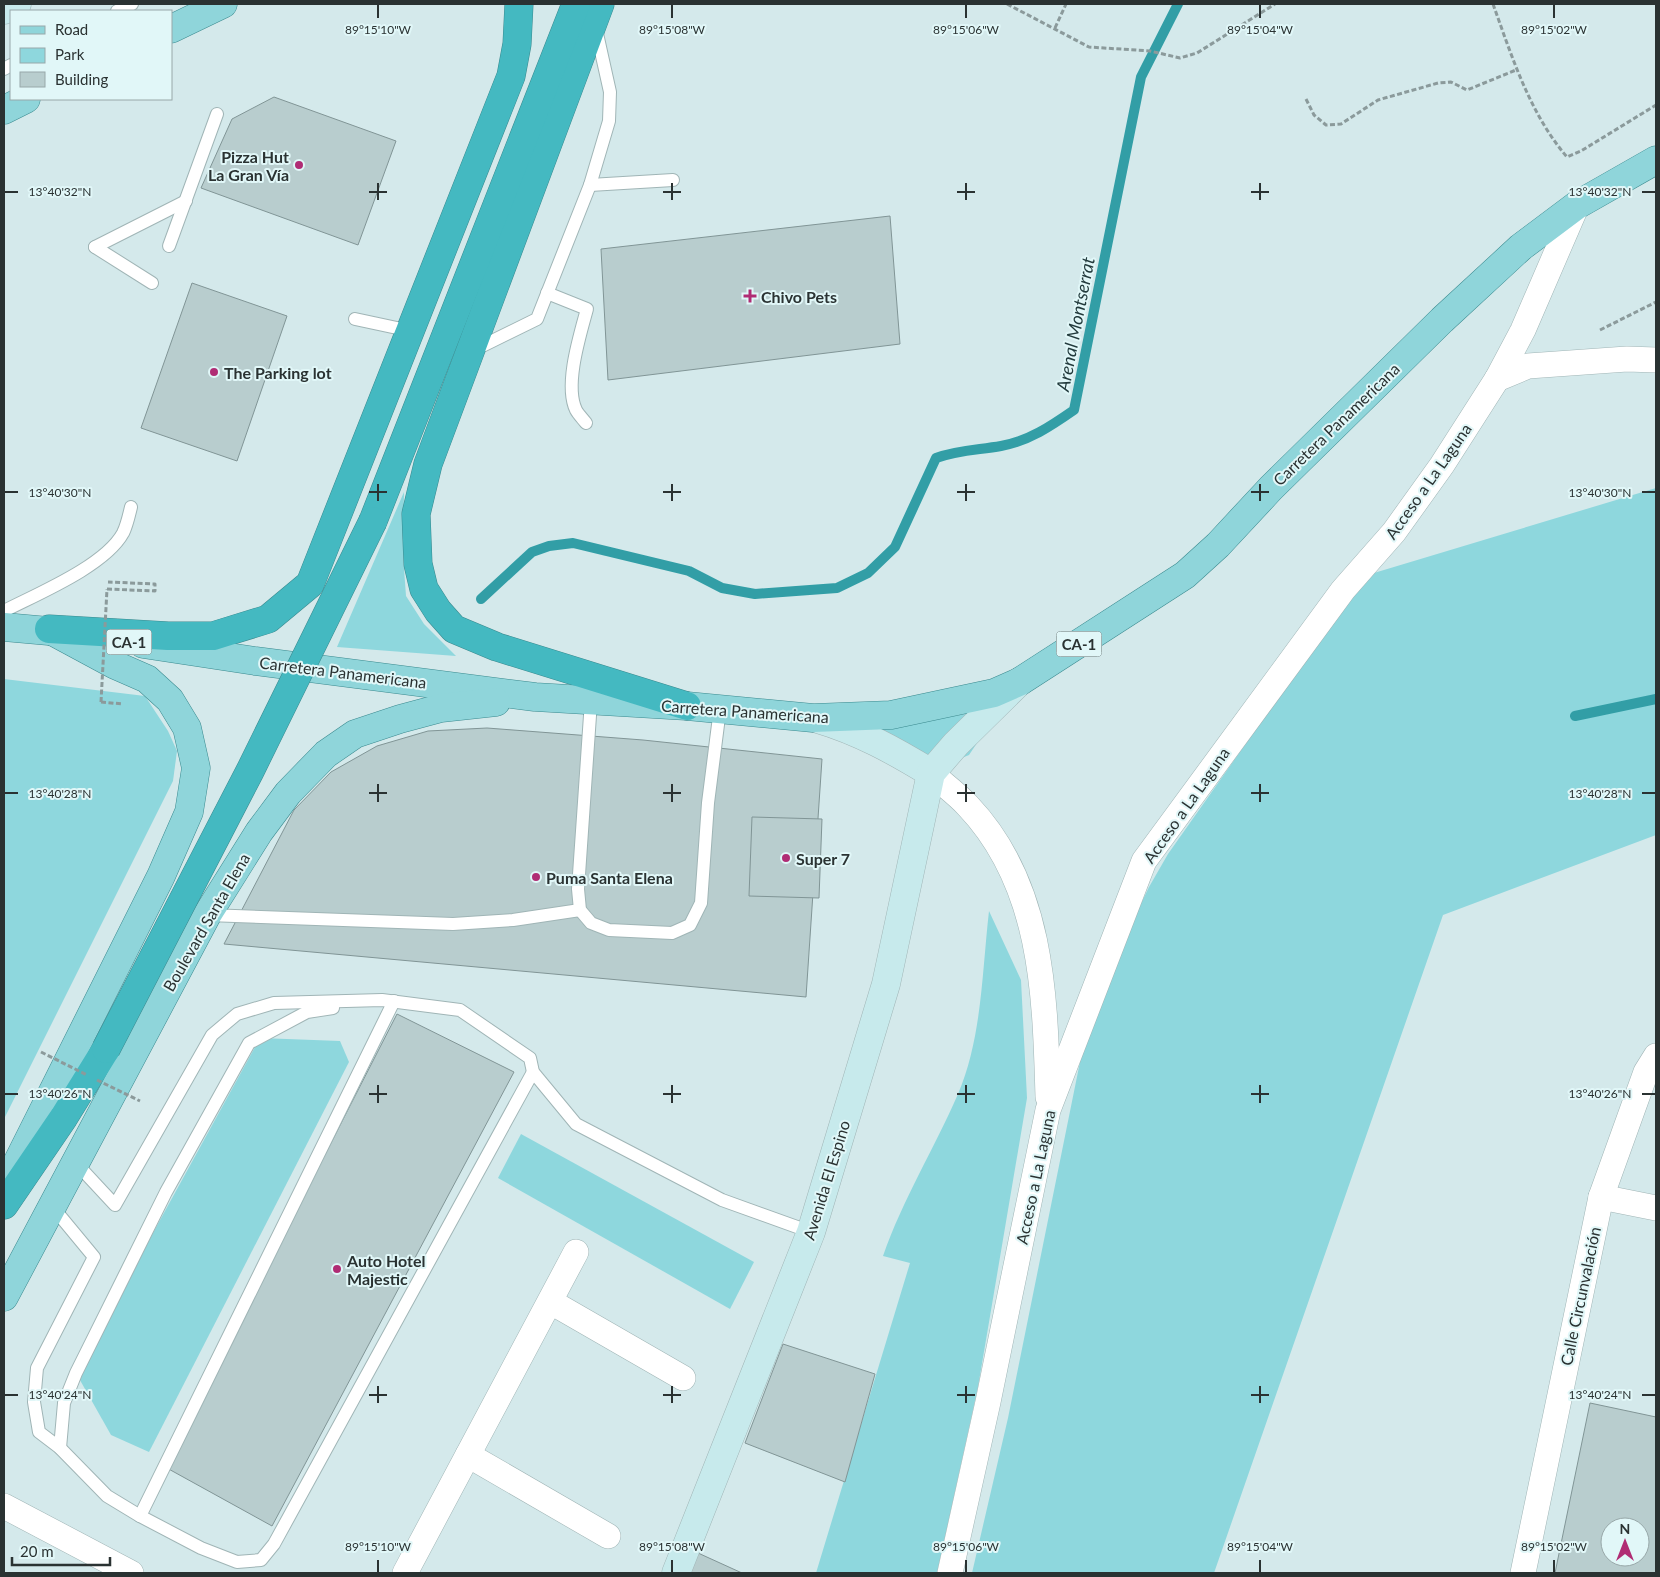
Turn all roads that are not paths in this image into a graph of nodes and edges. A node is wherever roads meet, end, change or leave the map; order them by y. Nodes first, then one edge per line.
1 (17, 4) edge
2 (132, 4) edge
3 (223, 4) edge
4 (519, 4) edge
5 (4, 10) edge
6 (119, 10) edge
7 (590, 10) edge
8 (172, 29) edge
9 (24, 100) edge
10 (4, 110) edge
11 (217, 114) dead end
12 (1656, 160) edge
13 (673, 180) dead end
14 (590, 185) junction
15 (186, 201) junction
16 (1577, 206) junction
17 (169, 246) dead end
18 (152, 283) dead end
19 (547, 293) junction
20 (354, 319) dead end
21 (411, 331) junction
22 (469, 352) junction
23 (1656, 360) edge
24 (1497, 379) junction
25 (586, 423) dead end
26 (131, 507) dead end
27 (4, 611) edge
28 (4, 627) edge
29 (49, 629) junction
30 (1019, 682) junction
31 (534, 697) junction
32 (591, 701) junction
33 (687, 706) junction
34 (720, 710) junction
35 (813, 718) junction
36 (931, 773) junction
37 (580, 910) junction
38 (207, 915) junction
39 (388, 1000) junction
40 (1656, 1056) edge
41 (534, 1072) junction
42 (1048, 1110) junction
43 (75, 1162) junction
44 (4, 1189) edge
45 (1601, 1197) junction
46 (4, 1205) edge
47 (51, 1205) junction
48 (1656, 1208) edge
49 (811, 1232) junction
50 (576, 1252) dead end
51 (4, 1297) edge
52 (551, 1302) junction
53 (683, 1378) dead end
54 (60, 1448) junction
55 (468, 1456) junction
56 (4, 1506) edge
57 (140, 1516) junction
58 (608, 1536) dead end
59 (131, 1573) edge
60 (404, 1573) edge
61 (676, 1573) edge
62 (950, 1573) edge
63 (1523, 1573) edge

1 - 5 main road
2 - 6 lane
3 - 8 main road
4 - 21 highway
7 - 14 lane
7 - 22 highway
7 - 46 highway, bridge
9 - 10 main road
11 - 15 lane
12 - 16 main road, Carretera Panamericana / CA-1
13 - 14 lane
14 - 19 lane
15 - 17 lane
15 - 18 lane
16 - 24 street, Acceso a La Laguna
16 - 30 main road, Carretera Panamericana / CA-1
19 - 22 lane
19 - 25 lane
20 - 21 lane
21 - 29 highway
22 - 33 highway
23 - 24 street
24 - 42 street, Acceso a La Laguna
26 - 27 lane
28 - 29 main road, Carretera Panamericana / CA-1
29 - 31 main road, Carretera Panamericana / CA-1
29 - 44 main road
30 - 35 main road, Carretera Panamericana / CA-1
30 - 36 main road, Avenida El Espino
31 - 32 main road, Carretera Panamericana / CA-1
31 - 38 main road, Boulevard Santa Elena
32 - 33 main road, Carretera Panamericana / CA-1
32 - 37 lane
33 - 34 main road, Carretera Panamericana / CA-1
34 - 35 main road, Carretera Panamericana / CA-1
34 - 37 lane
35 - 36 main road
36 - 42 street
36 - 49 main road, Avenida El Espino
37 - 38 lane
38 - 43 main road, Boulevard Santa Elena
39 - 41 lane
39 - 43 lane
39 - 54 lane
39 - 57 lane
40 - 45 street, Calle Circunvalación
41 - 49 lane
41 - 57 lane
42 - 62 street, Acceso a La Laguna
43 - 47 main road, Boulevard Santa Elena
45 - 48 street
45 - 63 street, Calle Circunvalación
47 - 51 main road, Boulevard Santa Elena
47 - 54 lane
49 - 61 main road, Avenida El Espino
50 - 52 street
52 - 53 street
52 - 55 street
54 - 57 lane
55 - 58 street
55 - 60 street
56 - 59 street

